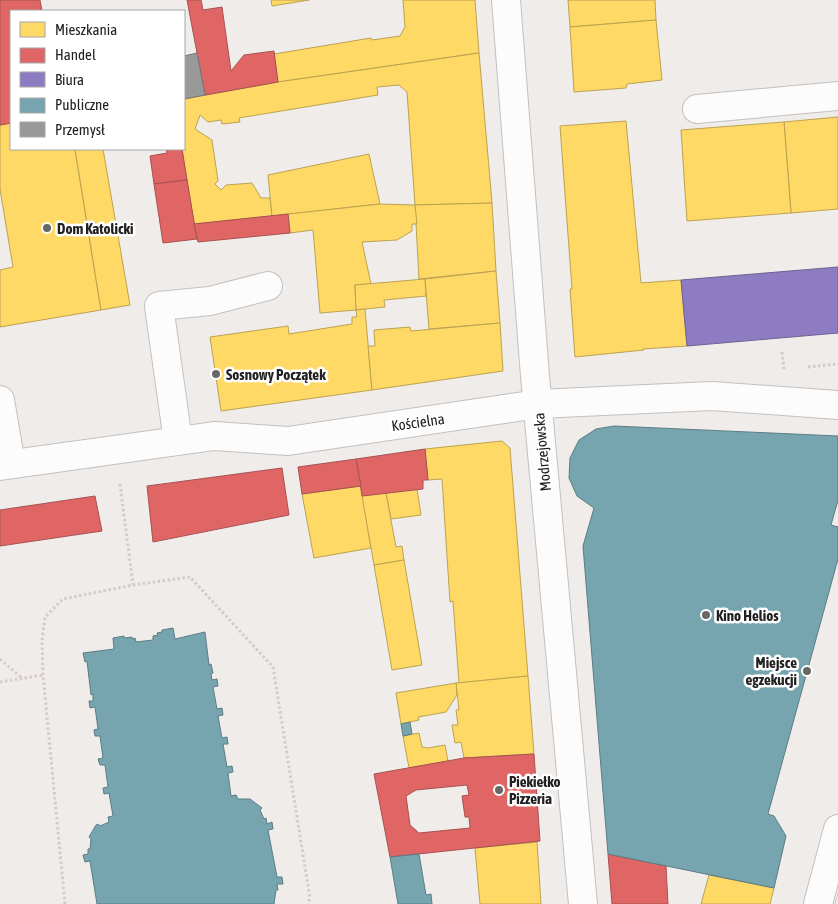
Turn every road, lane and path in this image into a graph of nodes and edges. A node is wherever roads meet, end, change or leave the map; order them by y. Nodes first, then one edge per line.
1 (506, 0) edge
2 (838, 96) edge
3 (697, 109) dead end
4 (268, 286) dead end
5 (782, 352) dead end
6 (838, 364) edge
7 (802, 367) dead end
8 (793, 368) dead end
9 (0, 400) edge
10 (538, 404) junction
11 (838, 406) edge
12 (178, 441) junction
13 (5, 465) edge
14 (120, 483) dead end
15 (133, 585) junction
16 (0, 659) edge
17 (43, 676) junction
18 (23, 678) junction
19 (0, 682) edge
20 (838, 829) edge
21 (65, 904) edge
22 (308, 904) edge
23 (583, 904) edge
24 (818, 904) edge

1 - 10 street, Modrzejowska
2 - 3 street
4 - 12 street
5 - 8 path
6 - 7 path
9 - 13 street
10 - 11 street, Kościelna
10 - 12 street, Kościelna
10 - 23 street, Modrzejowska
12 - 13 street, Kościelna
14 - 15 path
15 - 17 path
15 - 22 path
16 - 18 path
17 - 18 path
17 - 21 path
18 - 19 path
20 - 24 street

